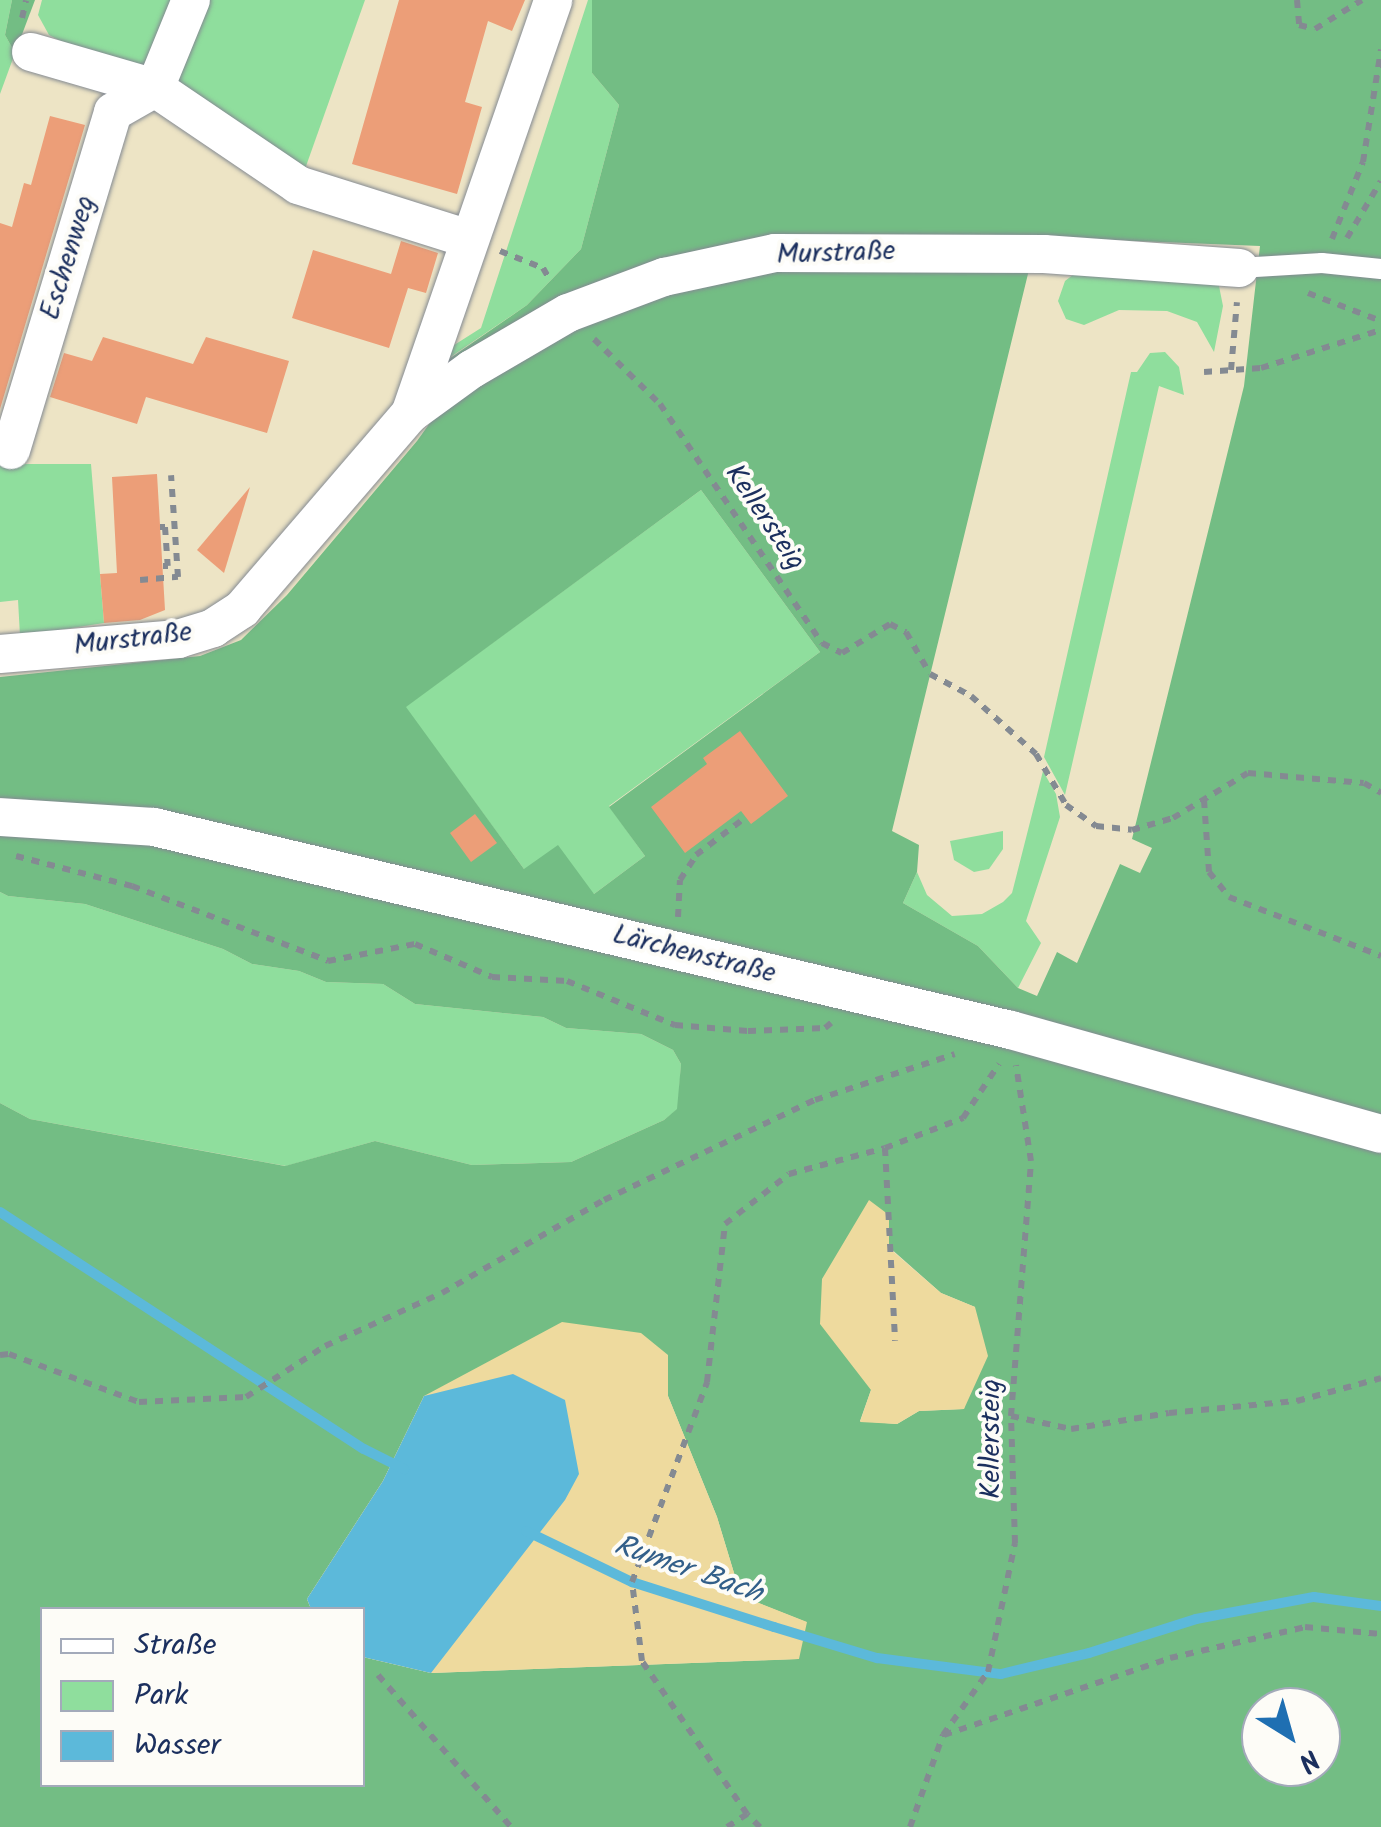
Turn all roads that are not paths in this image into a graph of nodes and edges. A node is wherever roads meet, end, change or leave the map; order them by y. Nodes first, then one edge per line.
1 (191, 0) edge
2 (553, 0) edge
3 (31, 52) dead end
4 (156, 88) junction
5 (469, 238) junction
6 (1239, 268) joint
7 (1381, 269) edge
8 (410, 414) junction
9 (11, 450) dead end
10 (0, 654) edge
11 (0, 817) edge
12 (1381, 1134) edge

1 - 4 street
2 - 5 street, Murstraße
3 - 4 street
4 - 5 street
4 - 9 street, Eschenweg
5 - 8 street, Murstraße
6 - 7 lane
6 - 8 street, Murstraße
8 - 10 street, Murstraße
11 - 12 street, Lärchenstraße

